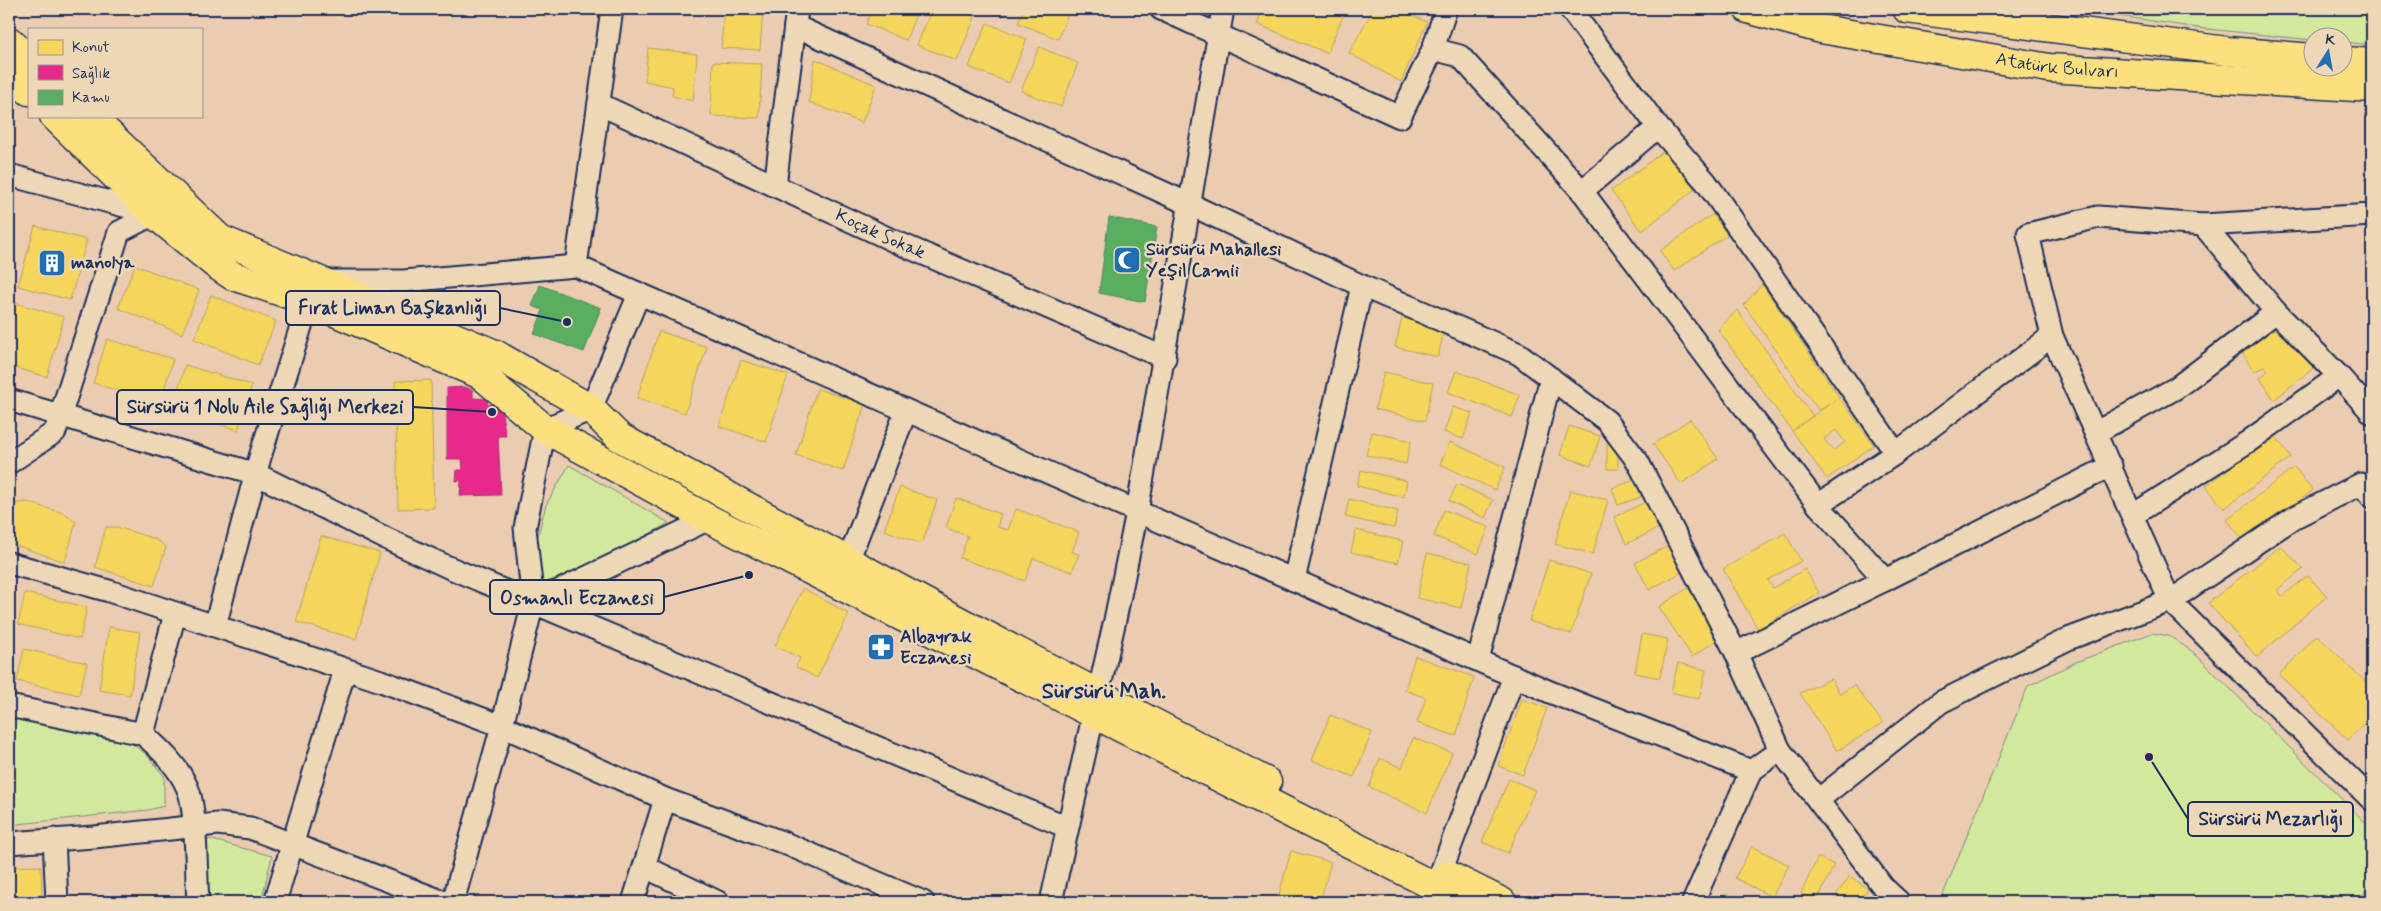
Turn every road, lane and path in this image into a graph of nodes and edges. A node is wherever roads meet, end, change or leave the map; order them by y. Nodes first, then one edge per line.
1 (612, 9) edge
2 (1161, 9) edge
3 (1223, 9) edge
4 (1446, 9) edge
5 (1570, 9) edge
6 (1748, 9) edge
7 (1906, 9) edge
8 (796, 18) edge
9 (1218, 33) junction
10 (9, 40) edge
11 (1432, 49) junction
12 (2304, 57) edge
13 (28, 58) edge
14 (2354, 62) edge
15 (2372, 63) edge
16 (9, 72) edge
17 (2372, 88) edge
18 (28, 90) edge
19 (598, 104) junction
20 (56, 118) edge
21 (92, 118) edge
22 (1658, 127) junction
23 (9, 175) edge
24 (775, 186) junction
25 (1582, 190) junction
26 (1189, 204) junction
27 (154, 214) junction
28 (2372, 215) edge
29 (2203, 225) junction
30 (576, 266) junction
31 (1362, 286) junction
32 (317, 291) junction
33 (639, 294) junction
34 (2276, 312) junction
35 (2052, 336) junction
36 (1165, 358) junction
37 (2339, 376) junction
38 (1551, 378) junction
39 (9, 400) edge
40 (591, 409) junction
41 (906, 411) junction
42 (2372, 413) edge
43 (60, 416) junction
44 (544, 429) junction
45 (2095, 433) junction
46 (1896, 453) junction
47 (9, 463) edge
48 (2111, 466) junction
49 (256, 474) junction
50 (2372, 497) edge
51 (1818, 505) junction
52 (1137, 512) junction
53 (2133, 515) junction
54 (709, 519) junction
55 (848, 561) junction
56 (9, 563) edge
57 (1294, 580) junction
58 (1885, 580) junction
59 (2170, 601) junction
60 (533, 602) junction
61 (176, 614) junction
62 (215, 626) junction
63 (1736, 653) junction
64 (1478, 660) junction
65 (344, 670) junction
66 (1514, 676) junction
67 (1095, 703) junction
68 (9, 706) edge
69 (502, 726) junction
70 (143, 734) junction
71 (1780, 750) junction
72 (1751, 771) junction
73 (665, 799) junction
74 (1818, 800) junction
75 (2372, 800) edge
76 (193, 826) junction
77 (1067, 827) junction
78 (54, 839) junction
79 (9, 842) edge
80 (291, 843) junction
81 (645, 868) junction
82 (1442, 872) junction
83 (56, 902) edge
84 (198, 902) edge
85 (275, 902) edge
86 (444, 902) edge
87 (453, 902) edge
88 (633, 902) edge
89 (718, 902) edge
90 (923, 902) edge
91 (1051, 902) edge
92 (1466, 902) edge
93 (1502, 902) edge
94 (1693, 902) edge
95 (1899, 902) edge

1 - 19 street
2 - 9 street
3 - 9 street
4 - 11 street
5 - 22 street
6 - 17 main road, Atatürk Bulvarı
7 - 12 main road, Atatürk Bulvarı
8 - 24 street
8 - 26 street
9 - 11 street
9 - 26 street
10 - 13 main road
11 - 25 street
14 - 15 main road
16 - 18 main road
19 - 24 street, Koçak Sokak
19 - 30 street
20 - 27 main road
21 - 32 main road
22 - 25 street
22 - 46 street
23 - 27 street
24 - 36 street, Koçak Sokak
25 - 51 street
26 - 31 street
26 - 36 street
27 - 32 main road
27 - 43 street
28 - 29 street
29 - 34 street
29 - 35 street
30 - 32 street
30 - 33 street
31 - 38 street
31 - 57 street
32 - 40 main road
32 - 44 main road
32 - 49 street
33 - 40 street
33 - 41 street
34 - 37 street
34 - 45 street
35 - 45 street
35 - 46 street
36 - 52 street
37 - 42 street
37 - 53 street
38 - 63 street
38 - 64 street
39 - 43 street
40 - 44 street
40 - 55 main road
41 - 52 street
41 - 55 street
43 - 47 street
43 - 49 street
44 - 54 main road
44 - 60 street
45 - 48 street
46 - 51 street
48 - 53 street
48 - 58 street
49 - 60 street
49 - 62 street
50 - 59 street
51 - 58 street
52 - 57 street
52 - 67 street
53 - 59 street
54 - 60 street
54 - 67 main road
55 - 67 main road
56 - 61 street
57 - 64 street
58 - 63 street
59 - 74 street
59 - 75 street
60 - 69 street
60 - 77 street
61 - 62 street
61 - 70 street
62 - 65 street
63 - 71 street
64 - 66 street
65 - 69 street
65 - 80 street
66 - 72 street
66 - 82 street
67 - 77 street
67 - 82 main road
67 - 92 main road
68 - 70 street
69 - 73 street
69 - 87 street
70 - 76 street
71 - 72 street
71 - 74 street
72 - 94 street
73 - 81 street
73 - 90 street
74 - 95 street
76 - 78 street
76 - 80 street
76 - 84 street
77 - 91 street
78 - 79 street
78 - 83 street
80 - 85 street
80 - 86 street
81 - 88 street
81 - 89 street
82 - 93 main road

